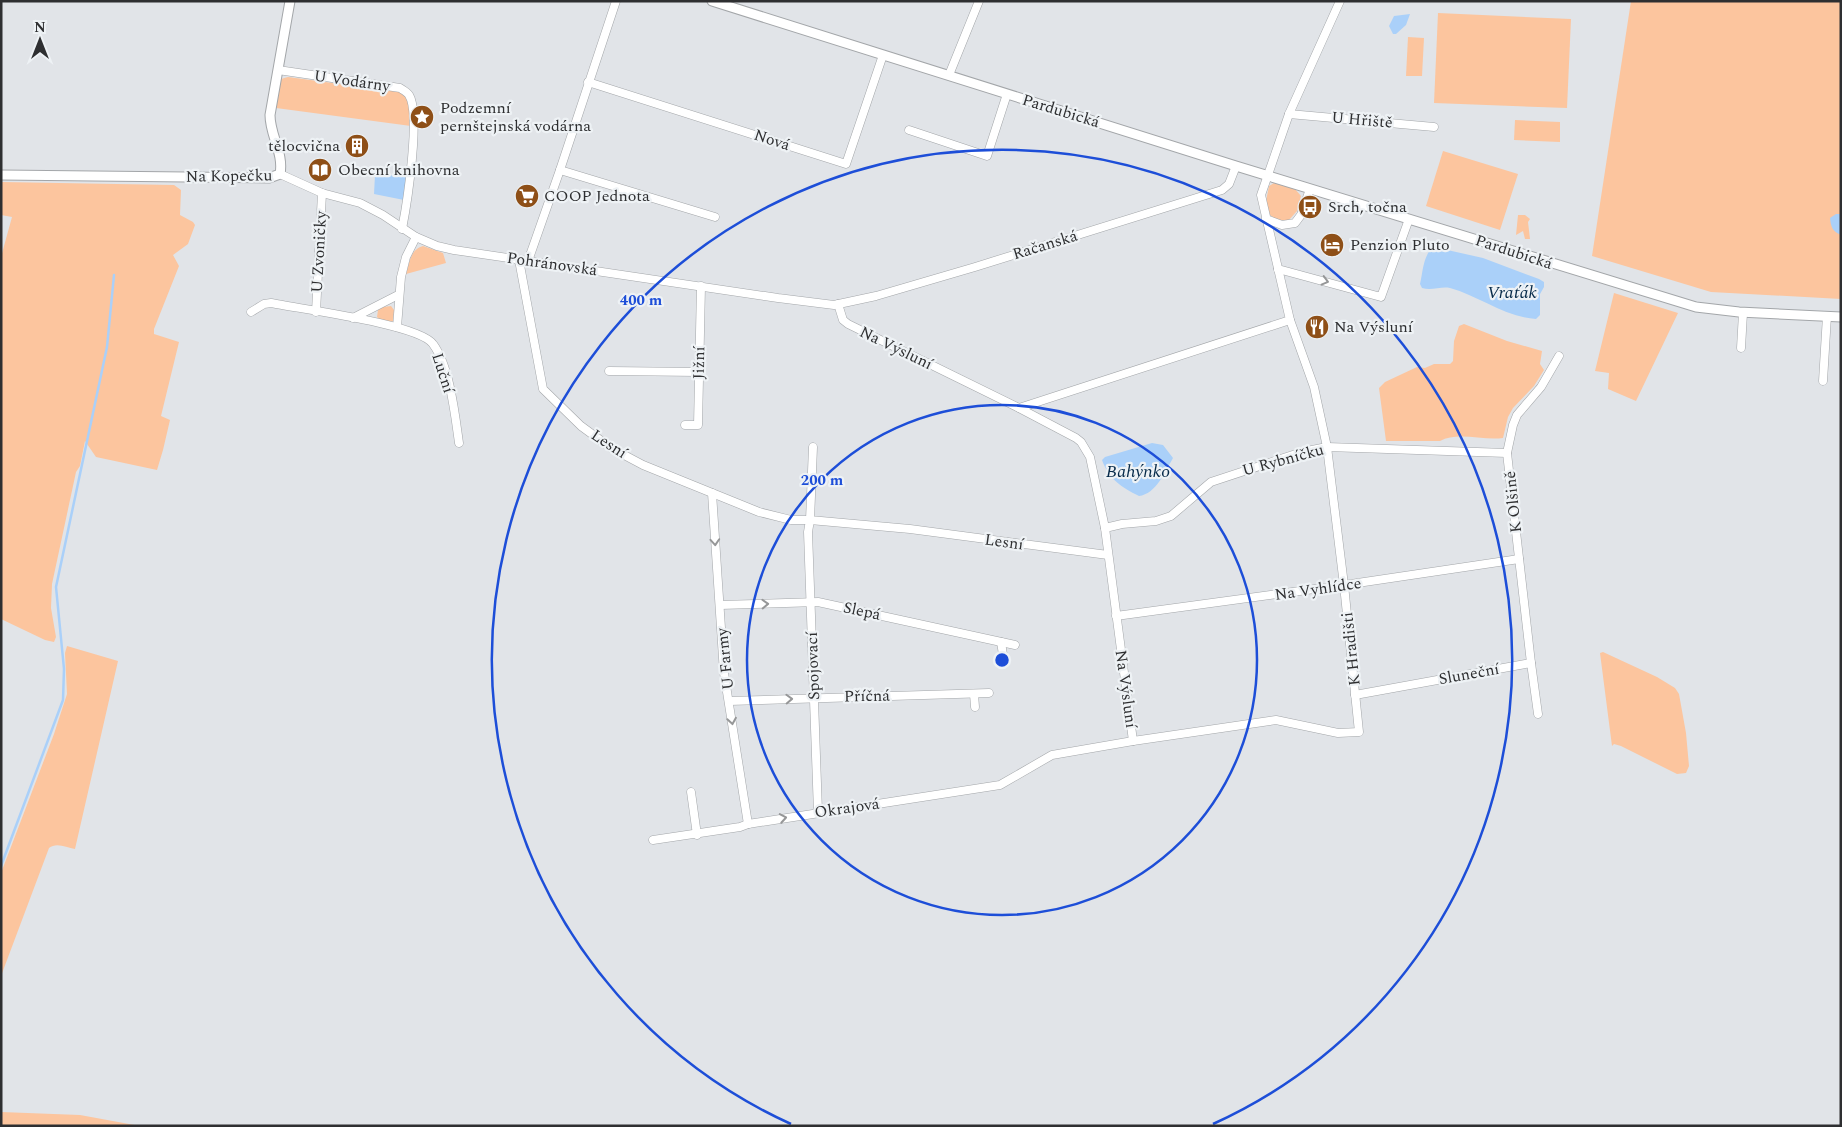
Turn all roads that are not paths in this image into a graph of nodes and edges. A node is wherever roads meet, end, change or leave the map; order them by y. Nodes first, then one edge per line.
1 (290, 1) edge
2 (616, 1) edge
3 (712, 1) edge
4 (979, 1) edge
5 (1340, 1) edge
6 (883, 55) junction
7 (278, 70) junction
8 (949, 75) junction
9 (588, 82) junction
10 (1007, 94) junction
11 (1289, 114) junction
12 (1434, 127) dead end
13 (909, 130) dead end
14 (1236, 166) junction
15 (560, 170) junction
16 (1, 174) edge
17 (280, 174) junction
18 (1267, 176) junction
19 (1310, 188) junction
20 (322, 193) junction
21 (715, 217) dead end
22 (1266, 219) junction
23 (1409, 219) junction
24 (402, 229) junction
25 (416, 237) junction
26 (519, 260) junction
27 (528, 260) junction
28 (1278, 269) junction
29 (701, 286) junction
30 (398, 295) junction
31 (838, 304) junction
32 (251, 312) dead end
33 (316, 312) junction
34 (1743, 313) junction
35 (1827, 316) junction
36 (1841, 317) edge
37 (353, 318) junction
38 (1290, 320) junction
39 (397, 327) junction
40 (1742, 348) dead end
41 (1559, 356) dead end
42 (609, 371) dead end
43 (699, 372) junction
44 (1823, 381) dead end
45 (1019, 408) junction
46 (685, 425) dead end
47 (459, 443) dead end
48 (813, 447) dead end
49 (1327, 447) junction
50 (1507, 453) junction
51 (712, 493) junction
52 (810, 520) junction
53 (1105, 528) junction
54 (1108, 555) junction
55 (1519, 559) junction
56 (1344, 586) junction
57 (811, 602) junction
58 (720, 606) junction
59 (1116, 616) junction
60 (1001, 642) junction
61 (1015, 645) dead end
62 (1004, 661) dead end
63 (1531, 663) junction
64 (989, 693) dead end
65 (974, 694) junction
66 (1355, 695) junction
67 (814, 698) junction
68 (730, 701) junction
69 (975, 707) dead end
70 (1538, 714) dead end
71 (1134, 742) junction
72 (690, 792) dead end
73 (818, 812) junction
74 (748, 824) junction
75 (697, 835) junction
76 (653, 840) dead end

1 - 7 street, Na Kopečku
2 - 9 street
3 - 6 street, Pardubická
4 - 8 street
5 - 11 street
6 - 8 street, Pardubická
6 - 9 street, Nová
7 - 17 street, Na Kopečku
7 - 24 street, U Vodárny
8 - 10 street, Pardubická
9 - 15 street
10 - 13 street
10 - 14 street, Pardubická
11 - 12 street, U Hřiště
11 - 18 street
14 - 18 street, Pardubická
14 - 31 street, Račanská
15 - 21 street
15 - 27 street
16 - 17 street, Na Kopečku
17 - 20 street, Pohránovská
18 - 19 street, Pardubická
18 - 22 street
19 - 22 street
19 - 23 street, Pardubická
20 - 24 street, Pohránovská
20 - 33 street, U Zvoničky
22 - 28 street
28 -> 23 street
23 - 34 street, Pardubická
24 - 25 street, Pohránovská
25 - 26 street, Pohránovská
25 - 30 street
26 - 27 street, Pohránovská
26 - 51 street, Lesní
27 - 29 street, Pohránovská
28 - 38 street
29 - 31 street, Pohránovská
29 - 43 street, Jižní
30 - 37 street
30 - 39 street
31 - 45 street, Na Výsluní
32 - 33 street, U Zvoničky
33 - 37 street, U Zvoničky
34 - 35 street, Pardubická
34 - 40 street
35 - 36 street, Pardubická
35 - 44 street
37 - 39 street, U Zvoničky
38 - 45 street
38 - 49 street
39 - 47 street, Luční
41 - 50 street, K Olšině
42 - 43 street
43 - 46 street, Jižní
45 - 53 street, Na Výsluní
48 - 52 street
49 - 50 street, U Rybníčku
49 - 53 street, U Rybníčku
49 - 56 street, K Hradišti
50 - 55 street, K Olšině
51 - 52 street, Lesní
51 -> 58 street, U Farmy
52 - 54 street, Lesní
52 - 57 street, Spojovací
53 - 54 street, Na Výsluní
54 - 59 street, Na Výsluní
55 - 56 street, Na Vyhlídce
55 - 63 street, K Olšině
56 - 59 street, Na Vyhlídce
56 - 66 street, K Hradišti
58 -> 57 street, Slepá
57 - 60 street, Slepá
57 - 67 street, Spojovací
58 - 68 street, U Farmy
59 - 71 street, Na Výsluní
60 - 61 street, Slepá
60 - 62 street
63 - 66 street, Sluneční
63 - 70 street
64 - 65 street, Příčná
65 - 67 street, Příčná
65 - 69 street
66 - 71 street, K Hradišti
68 -> 67 street, Příčná
67 - 73 street, Spojovací
68 -> 74 street, U Farmy
71 - 73 street, Okrajová
72 - 75 street
74 -> 73 street, Okrajová
74 - 75 street, Okrajová
75 - 76 street, Okrajová

